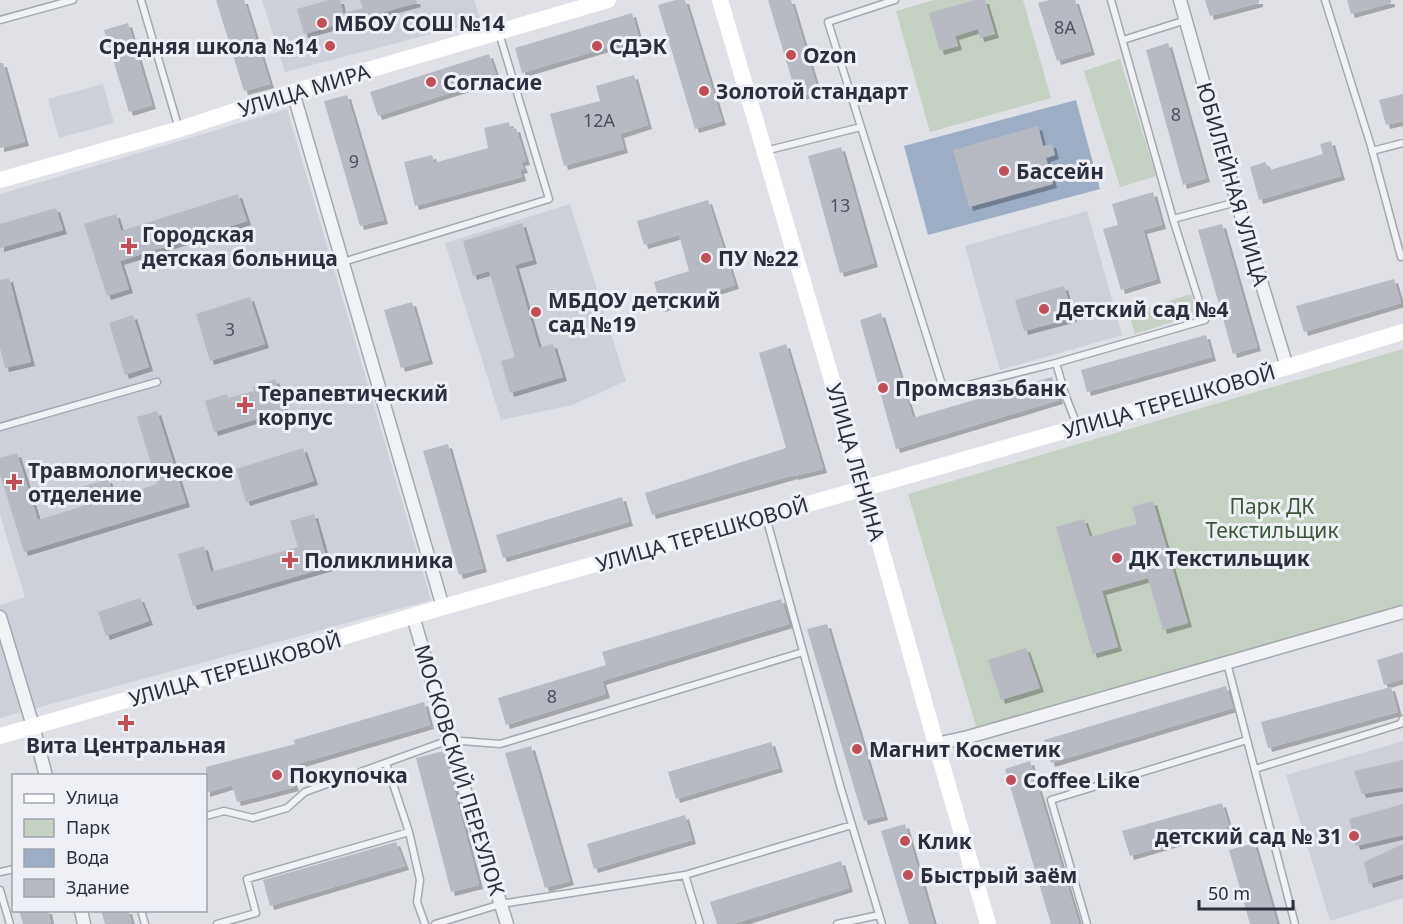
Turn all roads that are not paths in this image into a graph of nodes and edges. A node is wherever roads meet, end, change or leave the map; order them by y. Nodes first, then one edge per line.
1 (73, 0) edge
2 (141, 0) edge
3 (608, 0) edge
4 (720, 0) edge
5 (896, 0) edge
6 (1112, 0) edge
7 (1180, 0) edge
8 (1325, 0) edge
9 (0, 20) edge
10 (1186, 20) junction
11 (498, 32) junction
12 (1123, 40) junction
13 (293, 92) junction
14 (861, 127) junction
15 (180, 129) junction
16 (1403, 143) edge
17 (765, 151) junction
18 (1372, 152) junction
19 (0, 180) edge
20 (1237, 202) junction
21 (1173, 219) junction
22 (1402, 257) edge
23 (342, 262) junction
24 (1403, 266) edge
25 (1403, 332) edge
26 (1056, 363) junction
27 (1287, 367) junction
28 (157, 382) dead end
29 (0, 427) edge
30 (1078, 427) junction
31 (864, 489) junction
32 (766, 516) junction
33 (442, 607) junction
34 (1403, 612) edge
35 (0, 616) edge
36 (413, 616) junction
37 (803, 652) junction
38 (1227, 663) junction
39 (1403, 719) edge
40 (33, 726) junction
41 (0, 736) edge
42 (449, 740) junction
43 (1247, 740) junction
44 (936, 744) junction
45 (386, 763) junction
46 (1255, 769) junction
47 (45, 774) edge
48 (207, 816) edge
49 (852, 825) junction
50 (409, 832) junction
51 (685, 875) junction
52 (0, 890) edge
53 (501, 904) junction
54 (879, 915) junction
55 (10, 924) edge
56 (217, 924) edge
57 (425, 924) edge
58 (435, 924) edge
59 (507, 924) edge
60 (700, 924) edge
61 (837, 924) edge
62 (882, 924) edge
63 (988, 924) edge
64 (1087, 924) edge
65 (1295, 924) edge

1 - 9 lane
2 - 15 lane
3 - 11 street, УЛИЦА МИРА
4 - 17 street, УЛИЦА ЛЕНИНА
5 - 14 lane
6 - 12 lane
7 - 10 street, ЮБИЛЕЙНАЯ УЛИЦА
8 - 18 lane
10 - 12 lane
10 - 20 street, ЮБИЛЕЙНАЯ УЛИЦА
11 - 13 street, УЛИЦА МИРА
11 - 23 lane
12 - 21 lane
13 - 15 street, УЛИЦА МИРА
13 - 23 street
14 - 17 lane
14 - 26 lane
15 - 19 street, УЛИЦА МИРА
16 - 18 lane
17 - 31 street, УЛИЦА ЛЕНИНА
18 - 22 lane
20 - 21 lane
20 - 27 street, ЮБИЛЕЙНАЯ УЛИЦА
21 - 26 lane
22 - 24 lane
23 - 33 street
25 - 27 street, УЛИЦА ТЕРЕШКОВОЙ
26 - 30 lane
27 - 30 street, УЛИЦА ТЕРЕШКОВОЙ
28 - 29 lane
30 - 31 street, УЛИЦА ТЕРЕШКОВОЙ
31 - 32 street, УЛИЦА ТЕРЕШКОВОЙ
31 - 44 street, УЛИЦА ЛЕНИНА
32 - 33 street, УЛИЦА ТЕРЕШКОВОЙ
32 - 37 lane
33 - 36 street, УЛИЦА ТЕРЕШКОВОЙ
34 - 38 street
35 - 40 street
36 - 40 street, УЛИЦА ТЕРЕШКОВОЙ
36 - 42 street, МОСКОВСКИЙ ПЕРЕУЛОК
37 - 42 lane
37 - 49 lane
38 - 43 lane
38 - 44 street
39 - 46 lane
40 - 41 street, УЛИЦА ТЕРЕШКОВОЙ
40 - 47 street
42 - 45 lane
42 - 53 street, МОСКОВСКИЙ ПЕРЕУЛОК
43 - 46 lane
43 - 64 lane
44 - 63 street, УЛИЦА ЛЕНИНА
45 - 48 lane
45 - 50 lane
46 - 65 lane
49 - 51 lane
49 - 54 lane
50 - 56 lane
50 - 57 lane
51 - 53 lane
51 - 60 lane
52 - 55 lane
53 - 58 lane
53 - 59 street, МОСКОВСКИЙ ПЕРЕУЛОК
54 - 61 lane
54 - 62 lane

